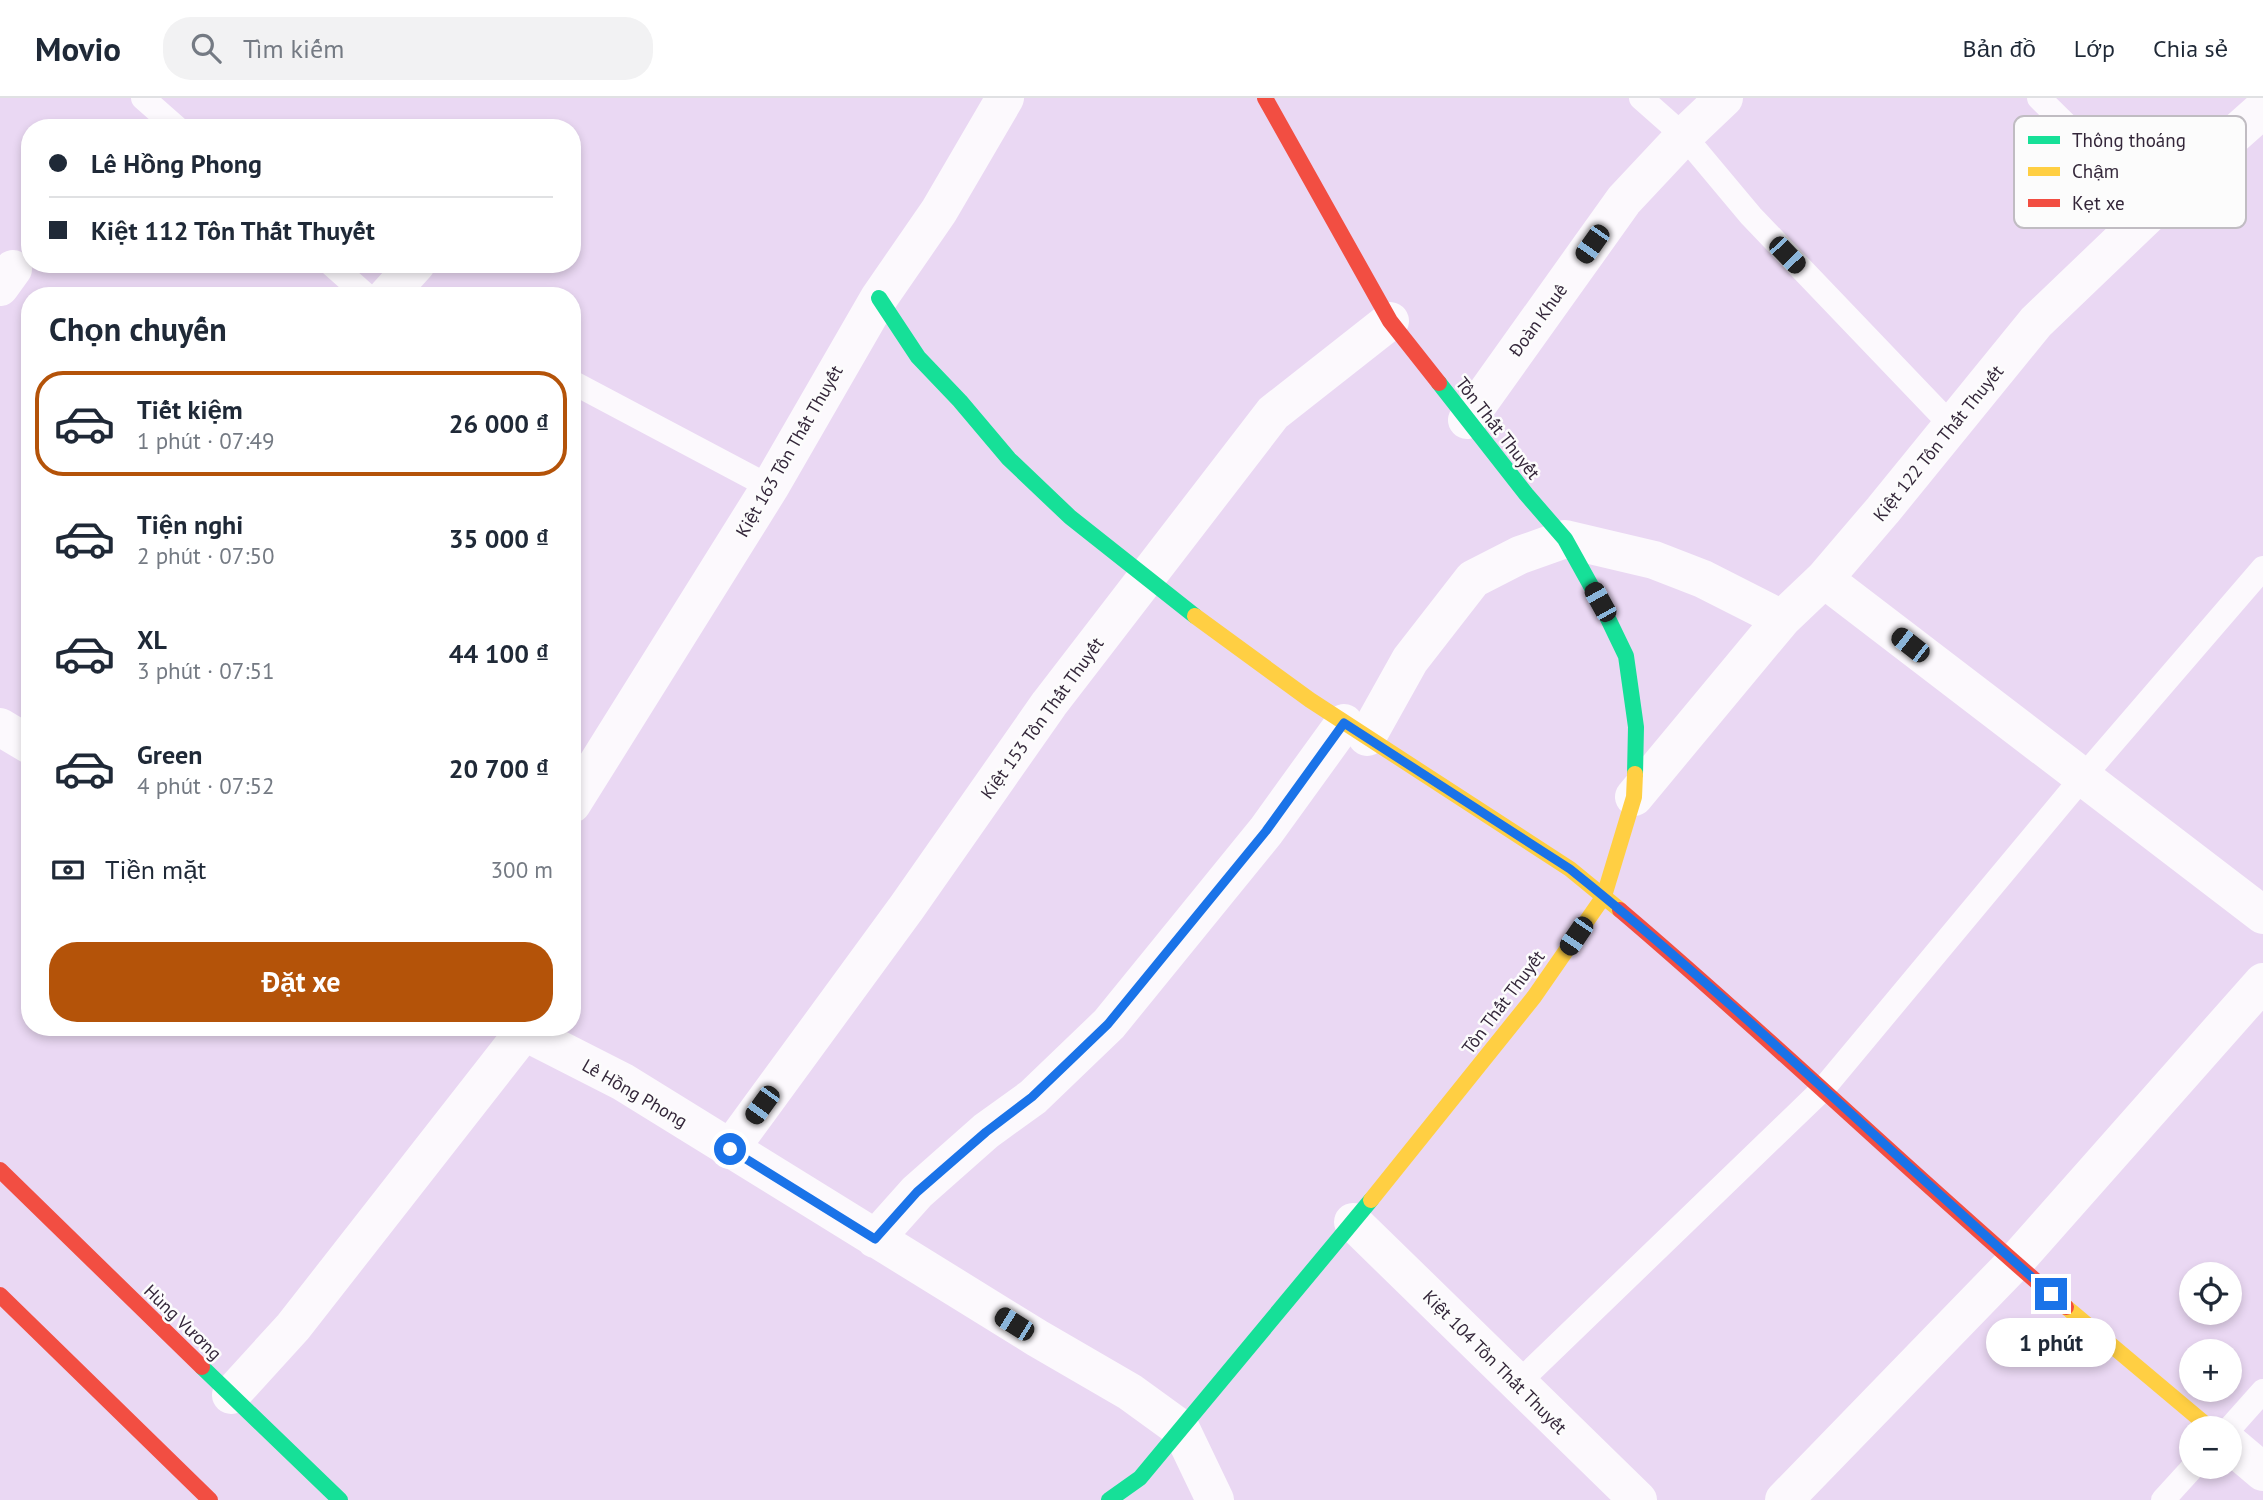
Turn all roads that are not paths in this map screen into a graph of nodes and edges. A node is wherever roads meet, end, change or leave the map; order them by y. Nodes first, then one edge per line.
1 (143, 98) edge
2 (1005, 98) edge
3 (1265, 98) edge
4 (1641, 98) edge
5 (1724, 98) edge
6 (2039, 98) edge
7 (2263, 109) edge
8 (2057, 116) edge
9 (167, 119) edge
10 (2246, 125) edge
11 (1684, 136) junction
12 (2134, 228) edge
13 (341, 273) edge
14 (408, 273) edge
15 (357, 287) edge
16 (395, 287) edge
17 (879, 298) junction
18 (1390, 321) junction
19 (581, 387) edge
20 (1466, 420) junction
21 (1952, 426) junction
22 (770, 487) junction
23 (1565, 539) junction
24 (2263, 568) edge
25 (1146, 579) junction
26 (1824, 579) junction
27 (1782, 619) junction
28 (0, 727) edge
29 (1356, 730) junction
30 (21, 740) edge
31 (2083, 777) junction
32 (581, 790) edge
33 (1634, 797) junction
34 (1604, 896) junction
35 (2263, 915) edge
36 (2263, 982) edge
37 (514, 1036) edge
38 (531, 1036) edge
39 (1823, 1089) junction
40 (730, 1149) junction
41 (0, 1170) edge
42 (1353, 1222) junction
43 (875, 1239) junction
44 (2015, 1262) junction
45 (0, 1295) edge
46 (1517, 1384) junction
47 (2263, 1391) edge
48 (231, 1395) junction
49 (2196, 1416) edge
50 (2241, 1416) edge
51 (1181, 1429) junction
52 (2242, 1454) edge
53 (2263, 1472) edge
54 (2182, 1479) edge
55 (210, 1500) edge
56 (340, 1500) edge
57 (1109, 1500) edge
58 (1215, 1500) edge
59 (1638, 1500) edge
60 (1784, 1500) edge
61 (2163, 1500) edge

1 - 9 lane
2 - 17 street, Kiệt 163 Tôn Thất Thuyết
3 - 18 street, Tôn Thất Thuyết
4 - 11 lane
5 - 11 street, Đoàn Khuê
6 - 8 lane
7 - 10 street, Kiệt 122 Tôn Thất Thuyết
11 - 20 street, Đoàn Khuê
11 - 21 lane
12 - 21 street, Kiệt 122 Tôn Thất Thuyết
13 - 15 lane
14 - 16 street
17 - 22 street, Kiệt 163 Tôn Thất Thuyết
17 - 25 street
18 - 20 street, Tôn Thất Thuyết
18 - 25 street, Kiệt 153 Tôn Thất Thuyết
19 - 22 lane
20 - 23 street, Tôn Thất Thuyết
21 - 26 street, Kiệt 122 Tôn Thất Thuyết
22 - 32 street, Kiệt 163 Tôn Thất Thuyết
23 - 27 street
23 - 29 street
23 - 33 street, Tôn Thất Thuyết
24 - 31 lane
25 - 29 street
25 - 40 street, Kiệt 153 Tôn Thất Thuyết
26 - 27 street, Kiệt 122 Tôn Thất Thuyết
26 - 31 street
27 - 33 street, Kiệt 122 Tôn Thất Thuyết
28 - 30 street
29 - 34 street
29 - 43 street
31 - 35 street
31 - 39 lane
33 - 34 street, Tôn Thất Thuyết
34 - 39 street
34 - 42 street, Tôn Thất Thuyết
36 - 44 street
37 - 48 street
38 - 40 street, Lê Hồng Phong
39 - 44 street
39 - 46 lane
40 - 43 street, Lê Hồng Phong
41 - 48 street, Hùng Vương
42 - 46 street, Kiệt 104 Tôn Thất Thuyết
42 - 51 street, Tôn Thất Thuyết
43 - 51 street, Lê Hồng Phong
44 - 49 street
44 - 60 street
45 - 55 street
46 - 59 street, Kiệt 104 Tôn Thất Thuyết
47 - 50 lane
48 - 56 street, Hùng Vương
51 - 57 street, Tôn Thất Thuyết
51 - 58 street
52 - 53 street
54 - 61 lane

